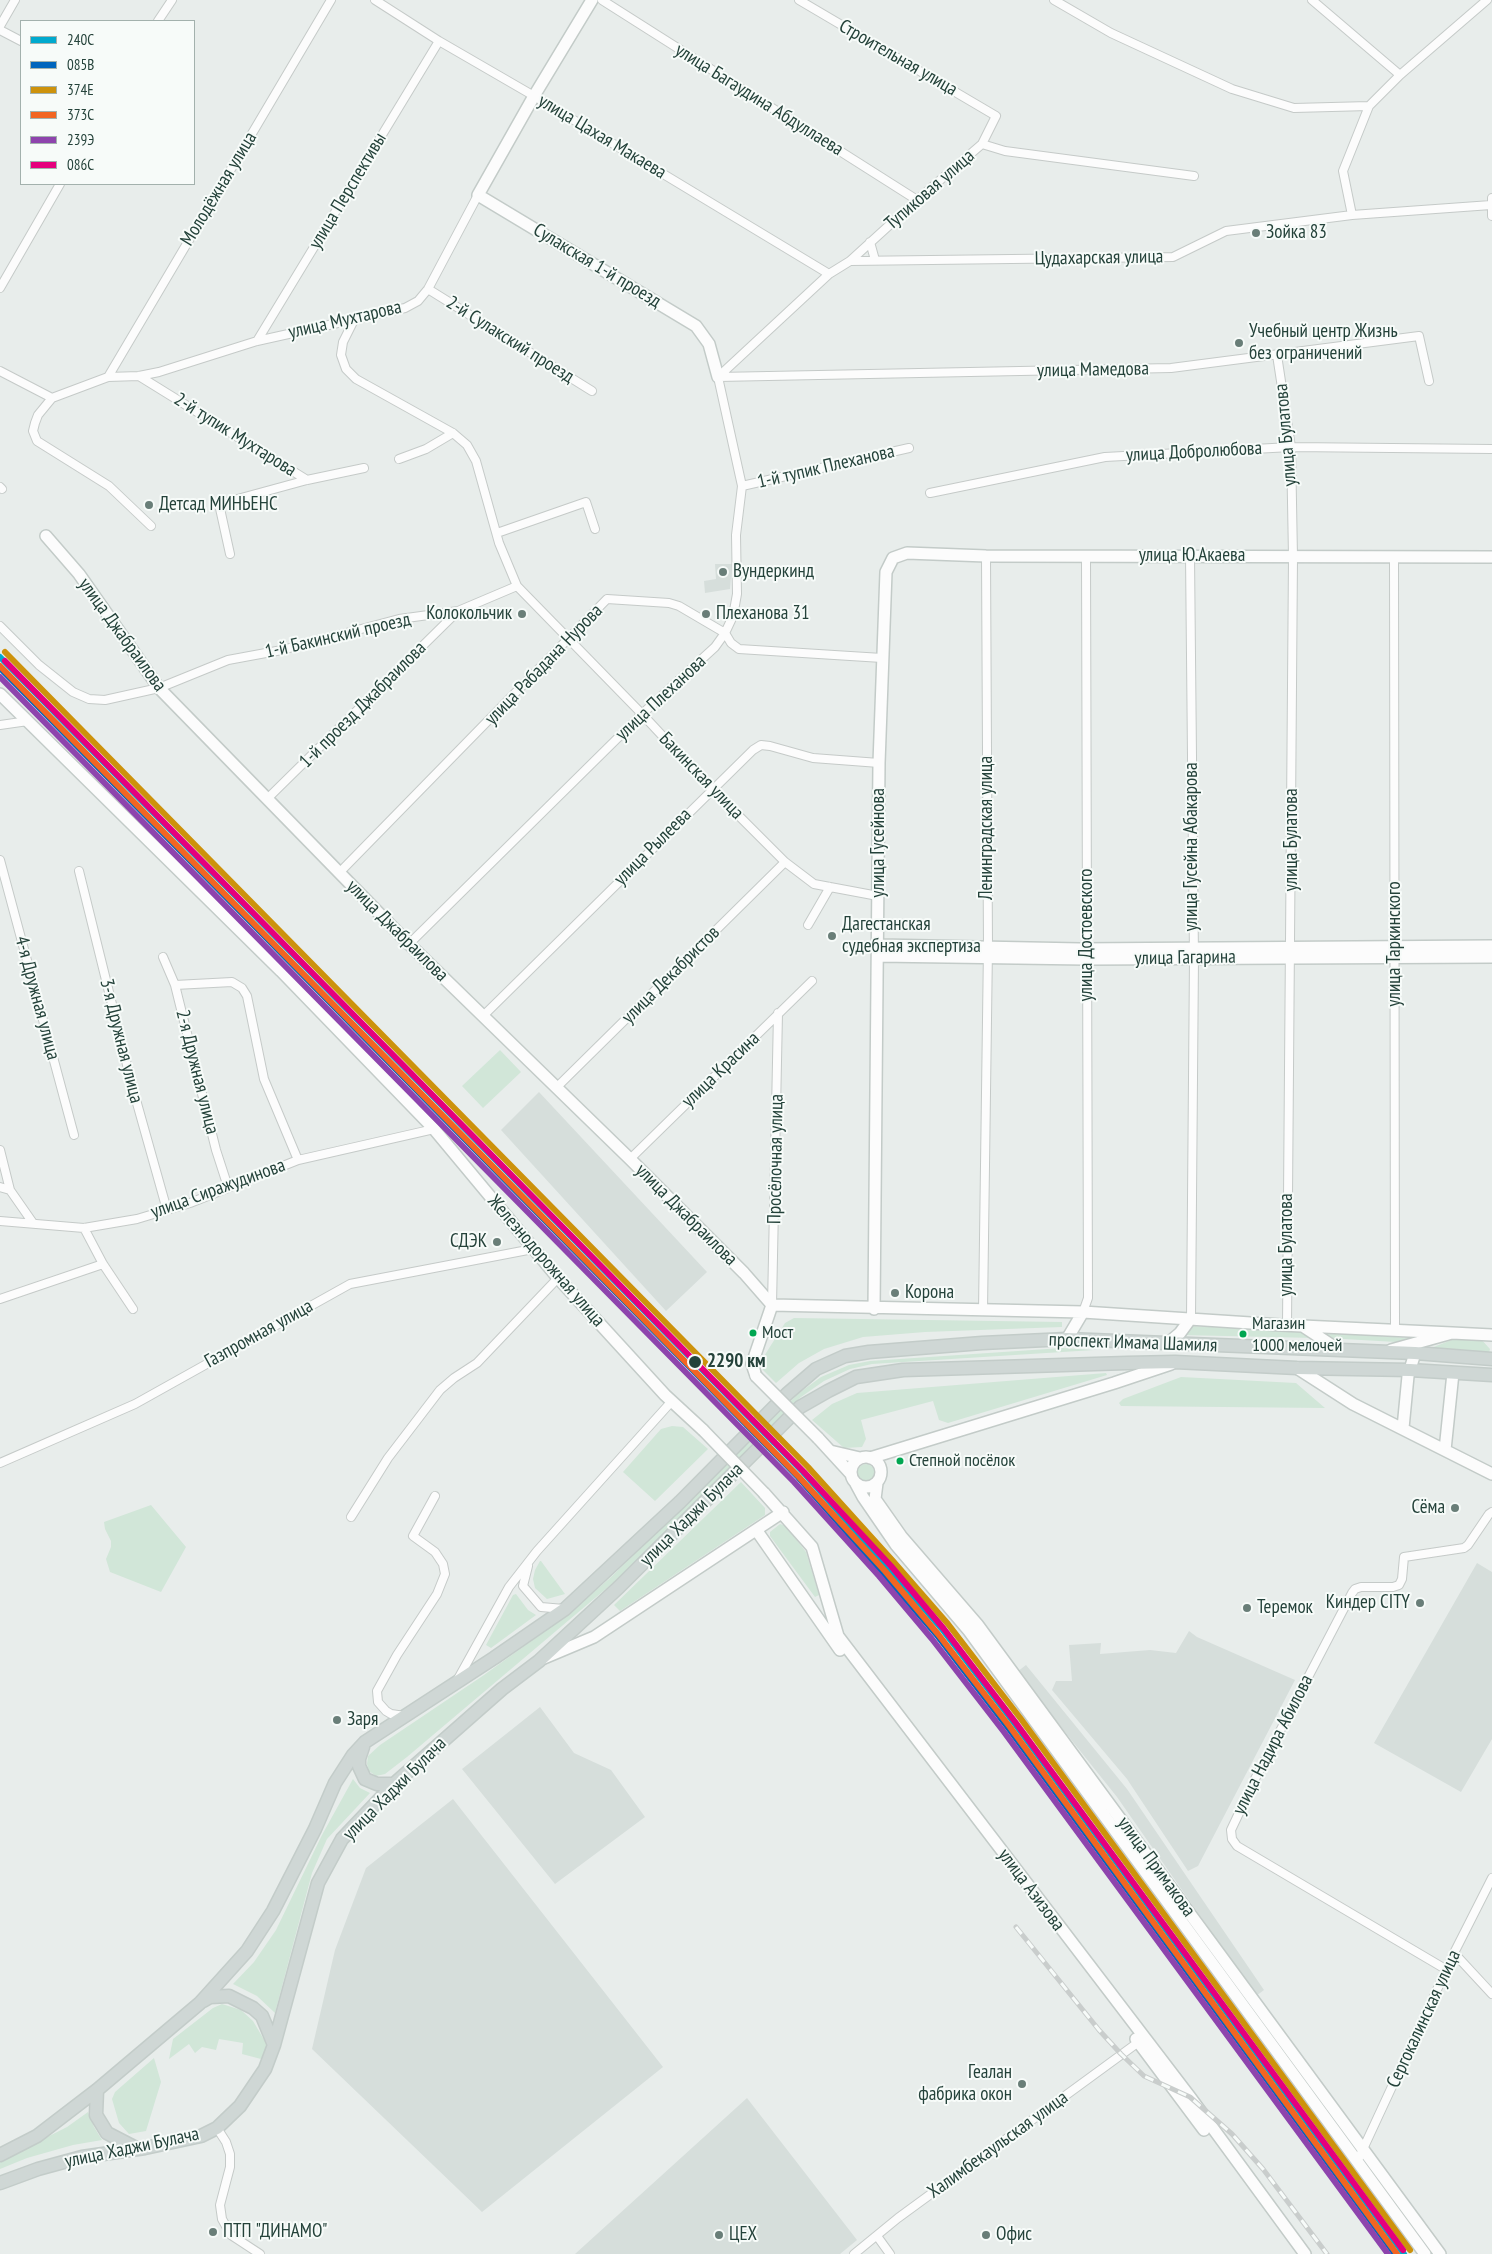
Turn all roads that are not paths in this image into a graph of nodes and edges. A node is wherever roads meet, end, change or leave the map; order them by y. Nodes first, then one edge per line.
1 (15, 0) edge
2 (172, 0) edge
3 (331, 0) edge
4 (375, 0) edge
5 (592, 0) edge
6 (602, 0) edge
7 (799, 0) edge
8 (1054, 0) edge
9 (1312, 0) edge
10 (1487, 0) edge
11 (159, 20) edge
12 (0, 26) edge
13 (0, 30) edge
14 (20, 40) edge
15 (439, 41) junction
16 (1400, 75) junction
17 (534, 96) junction
18 (1369, 106) junction
19 (982, 144) junction
20 (1194, 176) dead end
21 (59, 185) edge
22 (478, 195) junction
23 (1492, 198) edge
24 (917, 200) junction
25 (1492, 205) edge
26 (1352, 215) junction
27 (1492, 216) edge
28 (870, 242) junction
29 (850, 260) junction
30 (875, 260) junction
31 (829, 274) junction
32 (0, 288) edge
33 (428, 289) junction
34 (355, 318) junction
35 (257, 341) junction
36 (1278, 355) junction
37 (0, 371) edge
38 (139, 376) junction
39 (108, 377) junction
40 (718, 377) junction
41 (1429, 381) dead end
42 (592, 391) dead end
43 (52, 398) junction
44 (453, 433) junction
45 (1291, 447) junction
46 (909, 448) dead end
47 (1492, 449) edge
48 (399, 459) dead end
49 (364, 468) dead end
50 (307, 480) junction
51 (742, 486) junction
52 (930, 493) dead end
53 (151, 526) dead end
54 (596, 528) dead end
55 (497, 533) junction
56 (46, 536) dead end
57 (230, 554) dead end
58 (986, 556) junction
59 (1086, 556) junction
60 (1190, 556) junction
61 (1293, 557) junction
62 (1394, 557) junction
63 (1492, 557) edge
64 (893, 558) joint
65 (517, 586) junction
66 (458, 611) junction
67 (0, 626) edge
68 (725, 633) junction
69 (569, 640) junction
70 (882, 658) junction
71 (159, 688) junction
72 (0, 694) edge
73 (642, 714) junction
74 (28, 721) junction
75 (0, 725) edge
76 (879, 762) junction
77 (712, 789) junction
78 (267, 799) junction
79 (0, 860) edge
80 (785, 862) junction
81 (79, 871) dead end
82 (339, 874) junction
83 (830, 887) junction
84 (4, 894) edge
85 (878, 896) junction
86 (808, 925) dead end
87 (409, 944) junction
88 (1492, 946) edge
89 (879, 950) junction
90 (1291, 952) junction
91 (1395, 952) junction
92 (988, 953) junction
93 (1193, 953) junction
94 (1087, 954) junction
95 (163, 957) dead end
96 (1492, 957) edge
97 (812, 981) dead end
98 (175, 985) junction
99 (778, 1013) junction
100 (484, 1016) junction
101 (557, 1087) junction
102 (434, 1129) junction
103 (74, 1135) dead end
104 (0, 1150) edge
105 (630, 1159) junction
106 (298, 1160) junction
107 (0, 1187) edge
108 (228, 1187) junction
109 (10, 1190) junction
110 (167, 1210) junction
111 (0, 1221) edge
112 (33, 1223) junction
113 (84, 1228) junction
114 (533, 1249) junction
115 (103, 1264) junction
116 (558, 1278) junction
117 (0, 1299) edge
118 (772, 1305) junction
119 (133, 1309) dead end
120 (874, 1309) junction
121 (983, 1311) junction
122 (1083, 1312) junction
123 (1191, 1318) junction
124 (1287, 1325) junction
125 (1302, 1326) junction
126 (1492, 1326) edge
127 (1395, 1330) junction
128 (1452, 1333) junction
129 (1492, 1335) edge
130 (1067, 1339) junction
131 (1167, 1344) junction
132 (1339, 1350) junction
133 (1385, 1352) junction
134 (1415, 1353) junction
135 (1492, 1359) edge
136 (1175, 1362) junction
137 (1127, 1363) junction
138 (1297, 1368) junction
139 (1410, 1370) junction
140 (1453, 1373) junction
141 (1492, 1374) edge
142 (1125, 1380) junction
143 (787, 1394) joint
144 (672, 1401) junction
145 (800, 1408) joint
146 (1403, 1428) junction
147 (703, 1430) joint
148 (903, 1447) junction
149 (1445, 1450) junction
150 (830, 1451) junction
151 (865, 1458) junction
152 (0, 1463) edge
153 (880, 1468) junction
154 (1492, 1474) edge
155 (853, 1479) junction
156 (877, 1483) junction
157 (435, 1496) dead end
158 (783, 1512) junction
159 (1492, 1512) edge
160 (351, 1517) dead end
161 (757, 1531) junction
162 (537, 1551) junction
163 (565, 1609) junction
164 (579, 1623) junction
165 (594, 1637) junction
166 (835, 1638) junction
167 (539, 1660) junction
168 (456, 1683) junction
169 (405, 1716) junction
170 (365, 1742) junction
171 (394, 1784) junction
172 (1492, 1878) edge
173 (1454, 1953) junction
174 (1447, 1970) junction
175 (1492, 1994) edge
176 (200, 2003) junction
177 (1141, 2040) junction
178 (274, 2045) junction
179 (97, 2090) junction
180 (217, 2128) junction
181 (136, 2148) junction
182 (1364, 2150) junction
183 (0, 2154) edge
184 (1357, 2162) junction
185 (0, 2183) edge
186 (877, 2236) junction
187 (260, 2254) edge
188 (854, 2254) edge
189 (890, 2254) edge
190 (1298, 2254) edge
191 (1305, 2254) edge
192 (1425, 2254) edge
193 (1440, 2254) edge

1 - 12 street
2 - 11 street
3 - 39 street, Молодёжная улица
4 - 15 street, улица Цахая Макаева
5 - 17 main road, улица Мухтарова
6 - 24 street, улица Багаудина Абдуллаева
7 - 19 street, Строительная улица
8 - 18 street
9 - 16 street
10 - 16 street
13 - 14 street
15 - 17 street, улица Цахая Макаева
15 - 35 street, улица Перспективы
16 - 18 street
17 - 22 main road, улица Мухтарова
17 - 31 street, улица Цахая Макаева
18 - 26 street
19 - 20 street, Тупиковая улица
19 - 24 street, Тупиковая улица
21 - 32 street
22 - 33 street, улица Мухтарова
22 - 40 main road, Сулакская 1-й проезд
23 - 25 street
24 - 28 street, Тупиковая улица
25 - 26 street, Цудахарская улица
25 - 27 street
26 - 30 street, Цудахарская улица
28 - 29 street, Тупиковая улица
28 - 30 street
29 - 30 street, Цудахарская улица
29 - 31 street, Тупиковая улица
31 - 40 street, Тупиковая улица
33 - 34 street, улица Мухтарова
33 - 42 street, 2-й Сулакский проезд
34 - 35 street, улица Мухтарова
34 - 44 street, Бакинская улица
35 - 38 street, улица Мухтарова
36 - 40 street, улица Мамедова
36 - 41 street, улица Мамедова
36 - 45 street, улица Булатова
37 - 43 street
38 - 39 street, улица Мухтарова
38 - 50 street, 2-й тупик Мухтарова
39 - 43 street, улица Мухтарова
40 - 51 street, улица Плеханова
43 - 53 street
44 - 48 street
44 - 55 street, Бакинская улица
45 - 47 street, улица Добролюбова
45 - 52 street, улица Добролюбова
45 - 61 street, улица Булатова
46 - 51 street, 1-й тупик Плеханова
49 - 50 street, 2-й тупик Мухтарова
50 - 57 street
51 - 68 street, улица Плеханова
54 - 55 street
55 - 65 street, Бакинская улица
56 - 71 main road, улица Джабраилова
58 - 59 main road, улица Ю.Акаева
58 - 64 main road, улица Ю.Акаева
58 - 92 street, Ленинградская улица
59 - 60 main road, улица Ю.Акаева
59 - 94 street, улица Достоевского
60 - 61 main road, улица Ю.Акаева
60 - 93 street, улица Гусейна Абакарова
61 - 62 main road, улица Ю.Акаева
61 - 90 street, улица Булатова
62 - 63 main road, улица Ю.Акаева
62 - 91 street, улица Таркинского
64 - 70 main road, улица Гусейнова
65 - 66 street, 1-й Бакинский проезд
65 - 69 street, Бакинская улица
66 - 71 street, 1-й Бакинский проезд
66 - 78 street, 1-й проезд Джабраилова
67 - 71 street, 1-й Бакинский проезд
68 - 69 street, улица Рабадана Нурова
68 - 70 street, улица Рабадана Нурова
68 - 73 street, улица Плеханова
69 - 73 street, Бакинская улица
69 - 82 street, улица Рабадана Нурова
70 - 76 main road, улица Гусейнова
71 - 78 main road, улица Джабраилова
72 - 74 main road, Железнодорожная улица
73 - 77 street, Бакинская улица
73 - 87 street, улица Плеханова
74 - 75 street
74 - 102 main road, Железнодорожная улица
76 - 77 street, улица Рылеева
76 - 85 main road, улица Гусейнова
77 - 80 street, Бакинская улица
77 - 100 street, улица Рылеева
78 - 82 main road, улица Джабраилова
79 - 84 street, 4-я Дружная улица
80 - 83 street, Бакинская улица
80 - 101 street, улица Декабристов
81 - 110 street, 3-я Дружная улица
82 - 87 main road, улица Джабраилова
83 - 85 street, Бакинская улица
83 - 86 street
84 - 103 street, 4-я Дружная улица
85 - 89 main road, улица Гусейнова
87 - 100 main road, улица Джабраилова
88 - 91 main road, улица Гагарина
89 - 92 main road, улица Гагарина
89 - 120 main road, улица Гусейнова
90 - 91 main road, улица Гагарина
90 - 93 main road, улица Гагарина
90 - 124 street, улица Булатова
91 - 96 main road, улица Гагарина
91 - 127 street, улица Таркинского
92 - 94 main road, улица Гагарина
92 - 121 street, Ленинградская улица
93 - 94 main road, улица Гагарина
93 - 123 street, улица Гусейна Абакарова
94 - 122 street, улица Достоевского
95 - 98 street, 2-я Дружная улица
97 - 99 street, улица Красина
98 - 106 street
98 - 108 street, 2-я Дружная улица
99 - 105 street, улица Красина
99 - 118 street, Просёлочная улица
100 - 101 main road, улица Джабраилова
101 - 105 main road, улица Джабраилова
102 - 106 street, улица Сиражудинова
102 - 114 main road, Железнодорожная улица
104 - 109 street
105 - 118 main road, улица Джабраилова
106 - 108 street, улица Сиражудинова
107 - 109 street
108 - 110 street, улица Сиражудинова
109 - 112 street
110 - 113 street, улица Сиражудинова
111 - 112 street, улица Сиражудинова
112 - 113 street, улица Сиражудинова
113 - 115 street
114 - 116 main road, Железнодорожная улица
114 - 152 street, Газпромная улица
115 - 117 street
115 - 119 street
116 - 144 main road, Железнодорожная улица
116 - 160 street
118 - 120 main road, проспект Имама Шамиля
118 - 150 main road, bridge
120 - 121 main road, проспект Имама Шамиля
121 - 122 main road, проспект Имама Шамиля
122 - 123 main road, проспект Имама Шамиля
122 - 130 main road
123 - 124 main road, проспект Имама Шамиля
123 - 131 main road
124 - 125 main road, проспект Имама Шамиля
125 - 127 main road, проспект Имама Шамиля
125 - 132 main road
126 - 129 street
127 - 128 main road, проспект Имама Шамиля
128 - 129 main road, проспект Имама Шамиля
128 - 133 main road
130 - 131 main road, проспект Имама Шамиля
130 - 143 main road, проспект Имама Шамиля
131 - 132 main road, проспект Имама Шамиля
132 - 133 main road, проспект Имама Шамиля
133 - 134 main road, проспект Имама Шамиля
134 - 135 main road, проспект Имама Шамиля
134 - 139 main road
136 - 137 main road, проспект Имама Шамиля
136 - 138 main road, проспект Имама Шамиля
136 - 142 main road, проспект Имама Шамиля
137 - 142 main road
137 - 145 main road, проспект Имама Шамиля
138 - 139 main road, проспект Имама Шамиля
138 - 146 main road
139 - 140 main road, проспект Имама Шамиля
139 - 146 main road
140 - 141 main road, проспект Имама Шамиля
140 - 149 main road
142 - 148 main road, проспект Имама Шамиля
143 - 163 main road, улица Хаджи Булача
144 - 147 main road, Железнодорожная улица
144 - 162 street
145 - 164 main road, улица Хаджи Булача
146 - 149 main road
147 - 158 main road, улица Азизова, bridge
148 - 151 main road, проспект Имама Шамиля
148 - 153 main road, проспект Имама Шамиля
149 - 154 main road
150 - 151 main road
150 - 155 main road
151 - 153 main road
151 - 155 main road
153 - 156 main road
155 - 156 main road
155 - 184 main road, улица Примакова
156 - 182 main road, улица Примакова
157 - 169 street
158 - 161 main road
158 - 166 main road, улица Азизова
159 - 174 street, улица Надира Абилова
161 - 165 main road
161 - 166 main road, улица Азизова
162 - 163 street
162 - 168 street
163 - 168 main road, улица Хаджи Булача
164 - 165 main road
164 - 167 main road, улица Хаджи Булача
165 - 167 main road
166 - 177 main road, улица Азизова
167 - 171 main road, улица Хаджи Булача
168 - 169 main road, улица Хаджи Булача
169 - 170 main road, улица Хаджи Булача
170 - 171 main road
170 - 176 main road, улица Хаджи Булача
171 - 178 main road, улица Хаджи Булача
172 - 173 street, Сергокалинская улица
173 - 174 street, Сергокалинская улица
173 - 175 street
174 - 182 street, Сергокалинская улица
176 - 178 main road
176 - 179 main road, улица Хаджи Булача
177 - 186 street, Халимбекаульская улица
177 - 190 main road, улица Азизова
177 - 191 main road, улица Азизова
178 - 180 main road, улица Хаджи Булача
179 - 181 main road
179 - 183 main road, улица Хаджи Булача
180 - 181 main road, улица Хаджи Булача
180 - 187 street
181 - 185 main road, улица Хаджи Булача
182 - 184 street, Сергокалинская улица
182 - 193 main road, улица Примакова
184 - 192 main road, улица Примакова
186 - 188 street, Халимбекаульская улица
186 - 189 street

